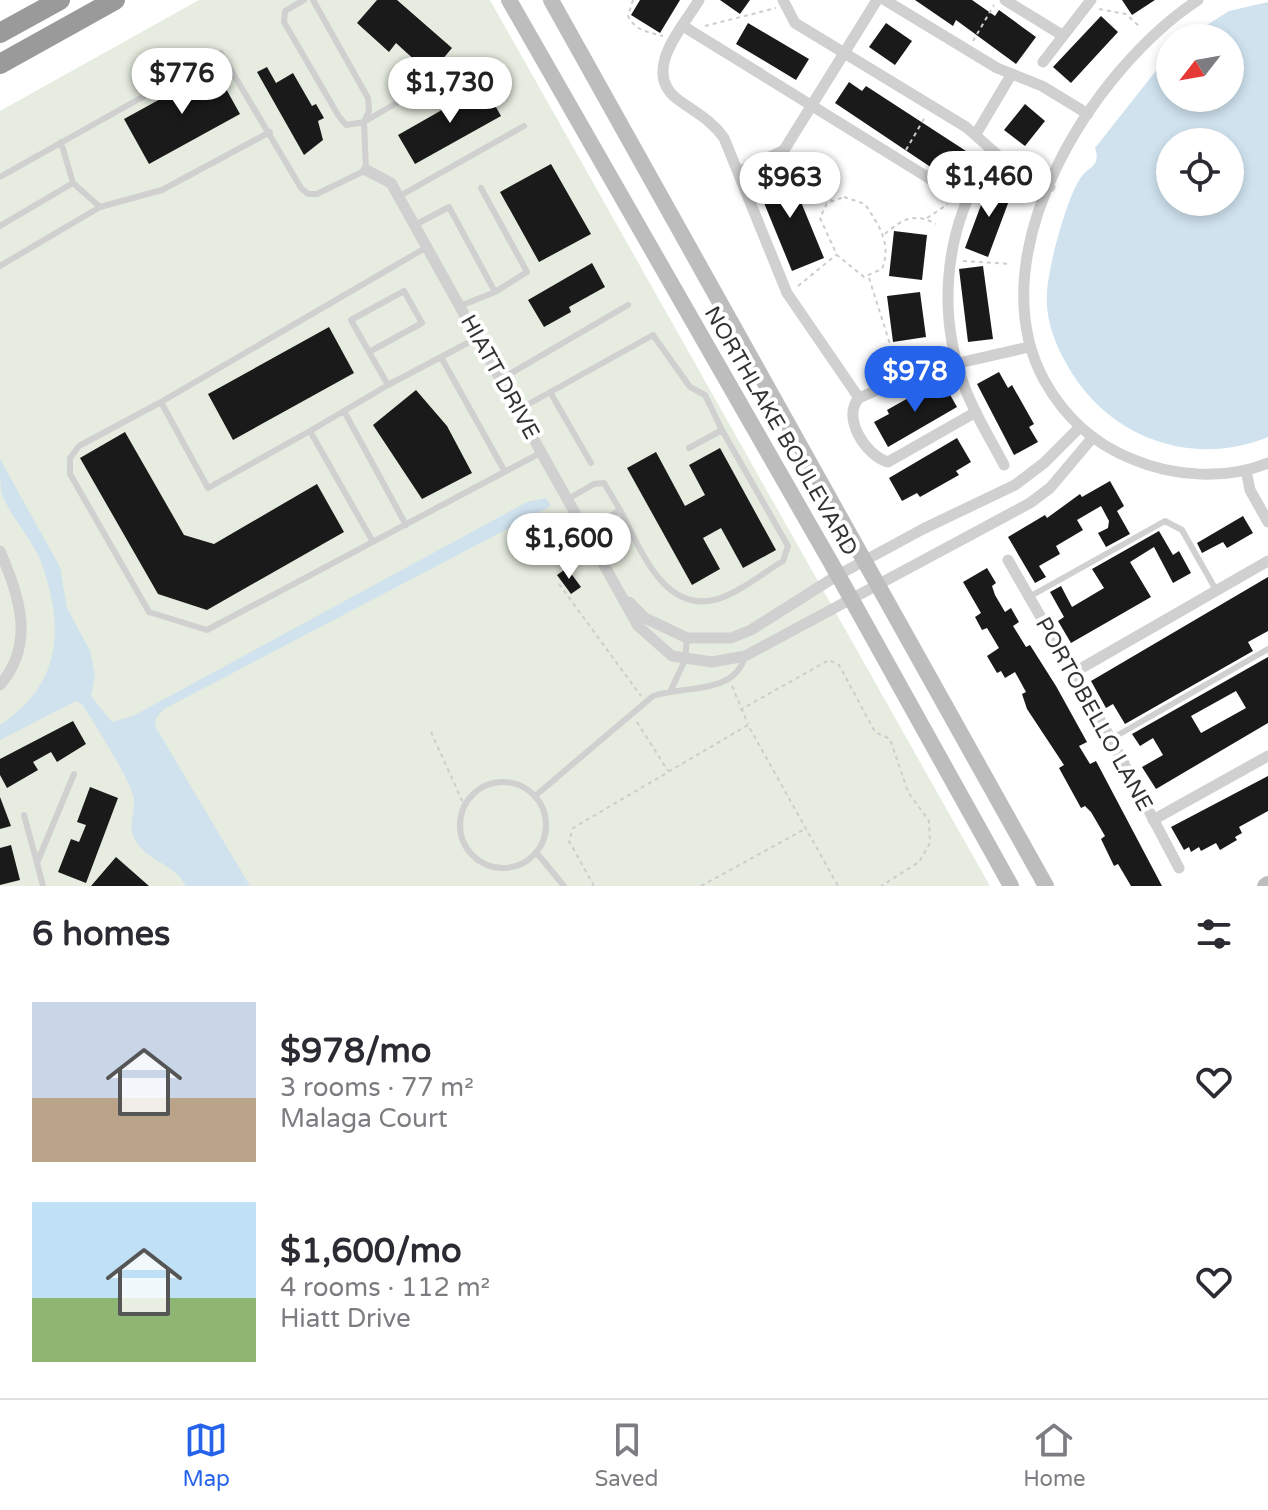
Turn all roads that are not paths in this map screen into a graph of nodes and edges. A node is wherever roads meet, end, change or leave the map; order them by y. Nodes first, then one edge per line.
1 (60, 0) edge
2 (115, 0) edge
3 (304, 0) edge
4 (313, 0) edge
5 (509, 0) edge
6 (551, 0) edge
7 (699, 0) edge
8 (877, 0) edge
9 (885, 0) edge
10 (1005, 0) edge
11 (1198, 0) edge
12 (780, 4) edge
13 (1093, 4) edge
14 (683, 26) junction
15 (0, 33) edge
16 (1062, 35) junction
17 (844, 53) junction
18 (1043, 62) dead end
19 (0, 64) edge
20 (1011, 75) junction
21 (417, 91) dead end
22 (811, 107) junction
23 (1088, 114) junction
24 (364, 122) junction
25 (524, 126) dead end
26 (270, 132) junction
27 (976, 134) junction
28 (61, 142) junction
29 (983, 169) dead end
30 (366, 170) junction
31 (739, 172) junction
32 (0, 177) edge
33 (73, 183) junction
34 (1050, 187) junction
35 (481, 188) dead end
36 (398, 197) junction
37 (962, 199) junction
38 (100, 207) junction
39 (415, 225) junction
40 (0, 226) edge
41 (427, 247) junction
42 (0, 266) edge
43 (495, 292) junction
44 (628, 305) dead end
45 (460, 306) junction
46 (477, 338) junction
47 (1029, 347) junction
48 (369, 352) junction
49 (441, 357) junction
50 (959, 364) junction
51 (501, 379) junction
52 (388, 385) junction
53 (550, 392) junction
54 (859, 398) junction
55 (161, 402) junction
56 (518, 410) junction
57 (344, 411) junction
58 (976, 412) junction
59 (722, 430) junction
60 (310, 431) junction
61 (1086, 432) junction
62 (689, 448) dead end
63 (542, 452) junction
64 (591, 463) dead end
65 (1268, 463) edge
66 (1004, 465) dead end
67 (1246, 470) junction
68 (505, 472) junction
69 (568, 499) junction
70 (620, 510) junction
71 (1268, 522) edge
72 (406, 525) junction
73 (586, 530) junction
74 (373, 542) junction
75 (0, 551) edge
76 (1008, 560) dead end
77 (867, 561) junction
78 (1268, 561) edge
79 (838, 575) junction
80 (880, 585) junction
81 (1216, 590) junction
82 (623, 596) junction
83 (1029, 597) junction
84 (852, 601) junction
85 (687, 638) junction
86 (1268, 649) edge
87 (745, 656) junction
88 (685, 660) junction
89 (1073, 673) junction
90 (0, 685) edge
91 (671, 690) junction
92 (1111, 739) junction
93 (1268, 756) edge
94 (74, 774) dead end
95 (535, 796) junction
96 (24, 815) dead end
97 (1153, 820) junction
98 (536, 852) junction
99 (37, 863) junction
100 (1179, 868) dead end
101 (43, 886) edge
102 (564, 886) edge
103 (1011, 886) edge
104 (1046, 886) edge

1 - 15 highway
2 - 19 highway
3 - 24 lane
4 - 24 lane
5 - 79 main road, NORTHLAKE BOULEVARD
6 - 77 main road, NORTHLAKE BOULEVARD
7 - 14 street
8 - 17 street
9 - 20 street
10 - 16 street
11 - 23 street
12 - 17 street
13 - 16 street
14 - 22 street
14 - 31 street
16 - 18 street
17 - 22 street
17 - 27 street
20 - 23 street
20 - 27 street
21 - 24 lane
22 - 31 street
22 - 37 street
23 - 34 street
24 - 30 lane
25 - 36 lane
26 - 28 lane
26 - 30 lane
26 - 38 lane
27 - 34 street
28 - 32 lane
28 - 33 lane
29 - 37 street
30 - 36 street, HIATT DRIVE
31 - 54 street
33 - 38 lane
33 - 40 lane
34 - 47 street
35 - 43 lane
36 - 39 street, HIATT DRIVE
37 - 50 street
38 - 42 lane
39 - 41 street, HIATT DRIVE
39 - 43 lane
41 - 45 street, HIATT DRIVE
41 - 55 lane
43 - 45 lane
44 - 51 lane
45 - 46 street, HIATT DRIVE
46 - 49 lane
46 - 51 street, HIATT DRIVE
47 - 50 street
47 - 61 street
48 - 48 lane
48 - 52 lane
49 - 52 lane
49 - 68 lane
50 - 54 street
50 - 58 street
51 - 56 street, HIATT DRIVE
52 - 57 lane
53 - 56 lane
53 - 59 lane
53 - 64 lane
54 - 58 street
55 - 60 lane
55 - 74 lane
56 - 63 street, HIATT DRIVE
57 - 60 lane
57 - 72 lane
58 - 66 street
59 - 62 lane
59 - 70 lane
60 - 74 lane
61 - 67 street
61 - 77 street, HIATT DRIVE
61 - 80 street
63 - 68 lane
63 - 69 street, HIATT DRIVE
65 - 67 street
67 - 71 street
68 - 72 lane
69 - 70 lane
69 - 73 street, HIATT DRIVE
70 - 73 lane
72 - 74 lane
73 - 82 street, HIATT DRIVE
75 - 90 street
76 - 83 street, PORTOBELLO LANE
77 - 79 street, HIATT DRIVE
77 - 80 main road, NORTHLAKE BOULEVARD
78 - 81 street
79 - 84 main road, NORTHLAKE BOULEVARD
79 - 85 street, HIATT DRIVE
80 - 84 street
80 - 104 main road, NORTHLAKE BOULEVARD
81 - 83 lane
81 - 89 street
82 - 85 street, HIATT DRIVE
82 - 88 street, HIATT DRIVE
83 - 89 street, PORTOBELLO LANE
84 - 87 street
84 - 103 main road, NORTHLAKE BOULEVARD
85 - 88 lane
86 - 92 lane
87 - 88 street
87 - 91 lane
88 - 91 lane
89 - 92 street, PORTOBELLO LANE
91 - 95 lane
92 - 97 street, PORTOBELLO LANE
93 - 97 street
94 - 99 lane
95 - 98 lane
95 - 98 lane
96 - 99 lane
97 - 100 street, PORTOBELLO LANE
98 - 102 lane
99 - 101 lane

